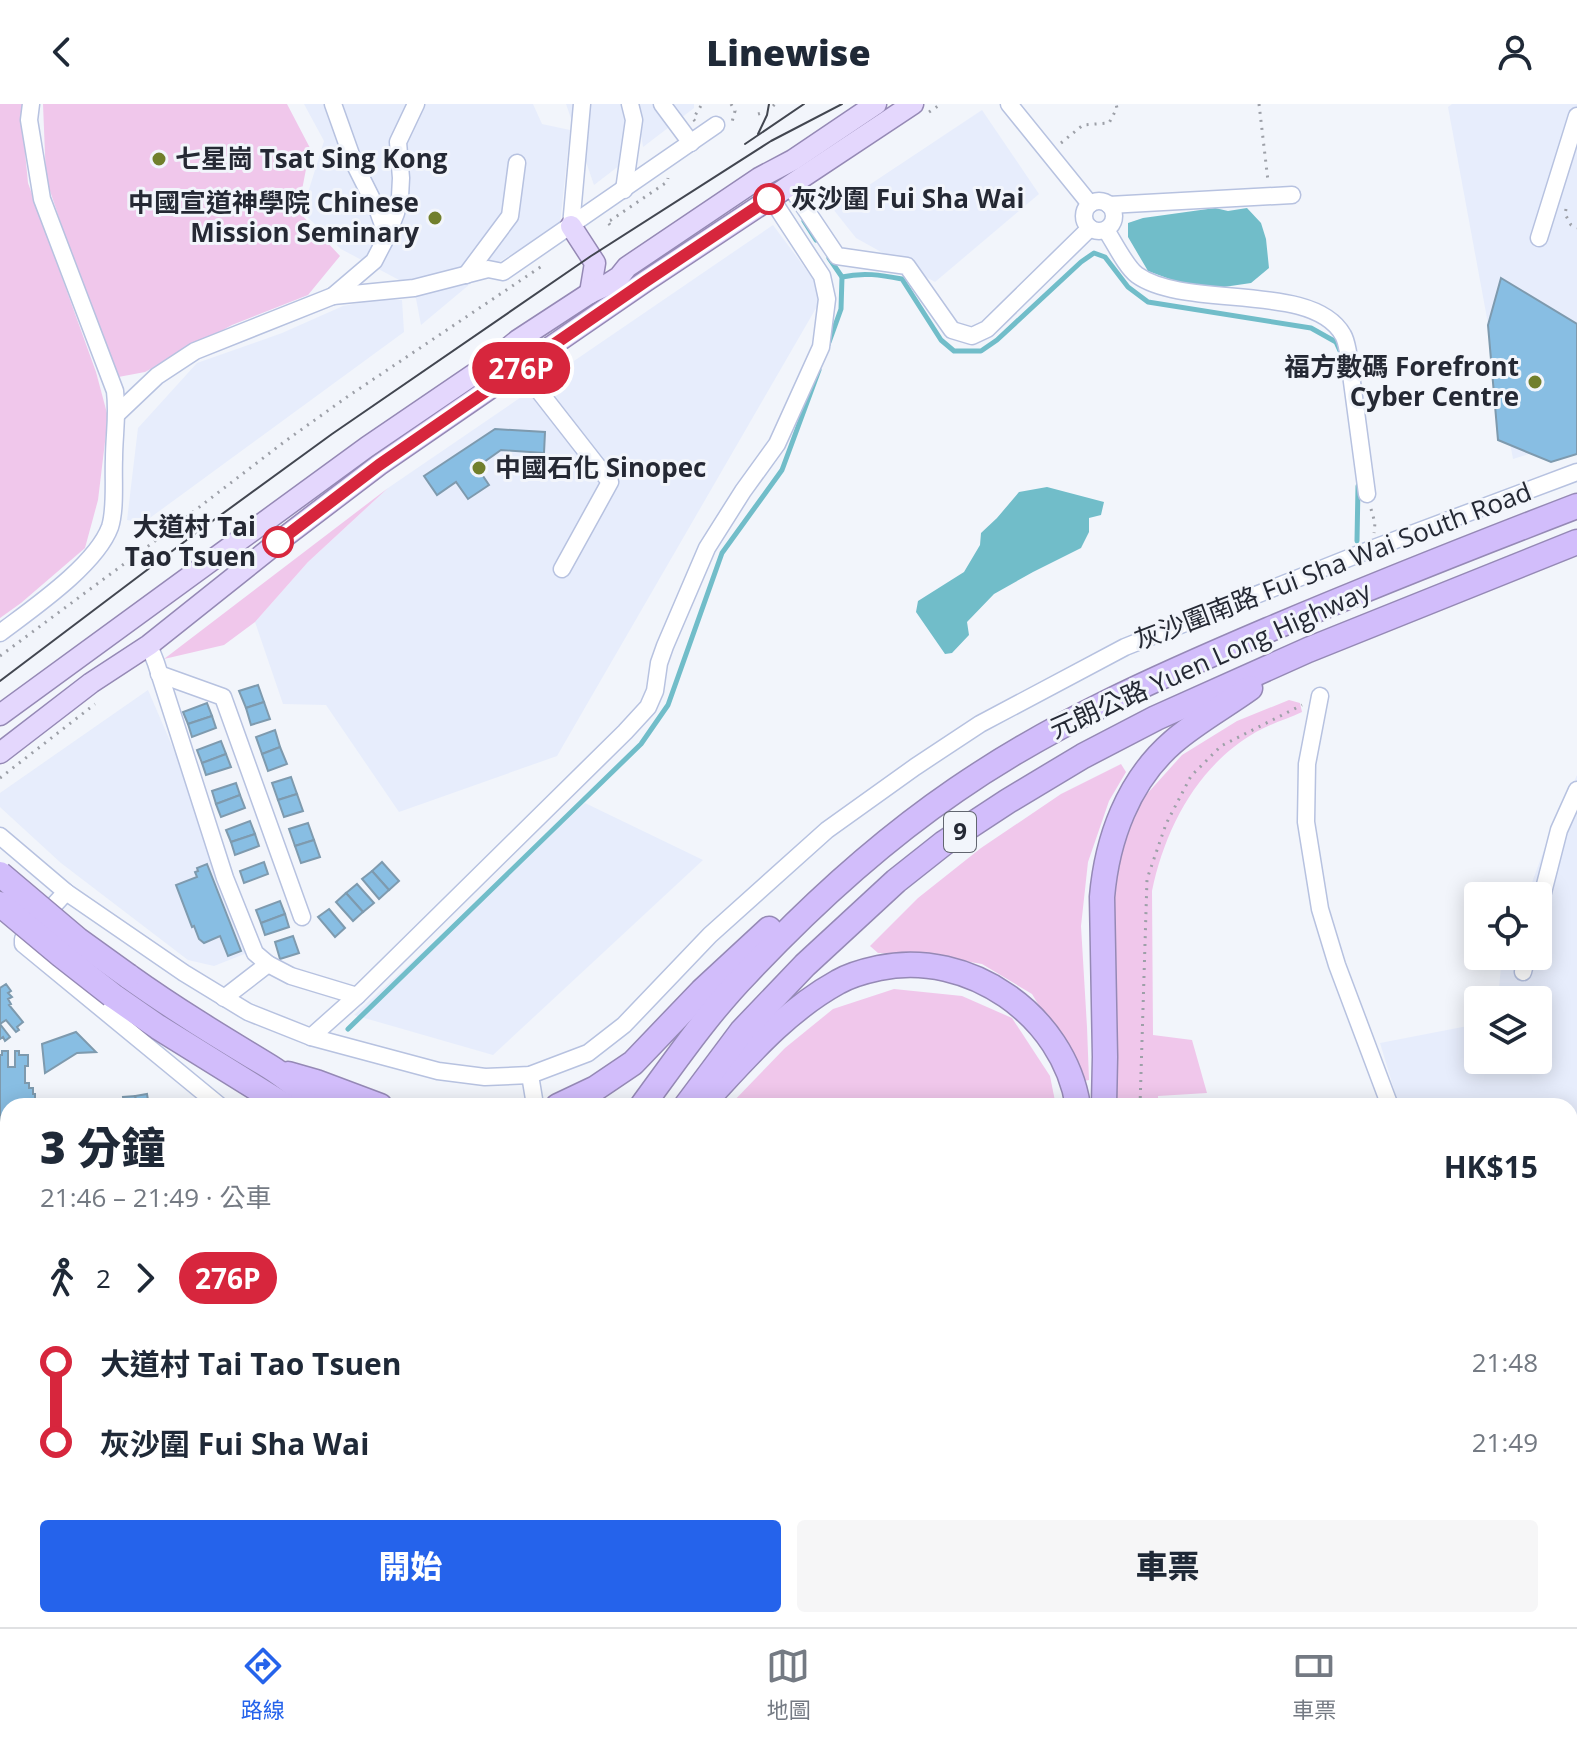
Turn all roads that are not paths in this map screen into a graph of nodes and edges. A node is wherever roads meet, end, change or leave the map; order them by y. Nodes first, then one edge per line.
1 (31, 104) edge
2 (333, 104) edge
3 (416, 104) edge
4 (582, 104) edge
5 (630, 104) edge
6 (662, 104) edge
7 (876, 104) edge
8 (913, 104) edge
9 (1009, 104) edge
10 (1577, 116) edge
11 (716, 125) dead end
12 (691, 143) junction
13 (517, 163) dead end
14 (790, 186) junction
15 (624, 190) junction
16 (1292, 195) dead end
17 (771, 198) junction
18 (1090, 204) junction
19 (1109, 205) junction
20 (571, 226) junction
21 (1098, 229) junction
22 (387, 236) junction
23 (1539, 238) dead end
24 (595, 263) junction
25 (627, 267) junction
26 (466, 275) junction
27 (586, 295) junction
28 (333, 296) junction
29 (521, 368) junction
30 (117, 414) junction
31 (1577, 472) edge
32 (1367, 494) road end
33 (1577, 506) edge
34 (1577, 542) edge
35 (562, 569) dead end
36 (0, 633) edge
37 (149, 645) junction
38 (1308, 650) junction
39 (159, 674) junction
40 (1320, 696) road end
41 (0, 715) edge
42 (3, 749) edge
43 (1577, 790) edge
44 (0, 836) edge
45 (854, 869) junction
46 (0, 874) edge
47 (1546, 882) edge
48 (66, 892) junction
49 (0, 904) edge
50 (302, 917) dead end
51 (268, 964) junction
52 (120, 986) junction
53 (357, 996) junction
54 (224, 998) junction
55 (311, 1037) junction
56 (274, 1070) junction
57 (530, 1075) junction
58 (210, 1098) edge
59 (272, 1098) edge
60 (310, 1098) edge
61 (359, 1098) edge
62 (542, 1098) edge
63 (567, 1098) edge
64 (648, 1098) edge
65 (692, 1098) edge
66 (708, 1098) edge
67 (1076, 1098) edge
68 (1104, 1098) edge
69 (1387, 1098) edge

1 - 30 street
2 - 22 street
3 - 22 street
4 - 20 street
5 - 15 street
6 - 12 street
7 - 25 main road
8 - 14 main road
9 - 18 street
10 - 23 street
11 - 12 street
12 - 15 street
13 - 26 street
14 - 17 main road
14 - 21 street
15 - 20 street
16 - 19 street
17 - 29 main road
17 - 53 street
18 - 19 street
18 - 21 street
19 - 21 street
20 - 24 main road
20 - 26 street
21 - 32 street
22 - 28 street
24 - 25 main road
24 - 27 main road
25 - 27 main road
26 - 28 street
27 - 41 main road
28 - 30 street
29 - 35 street
29 - 37 main road
30 - 36 street
31 - 57 street, 灰沙圍南路 Fui Sha Wai South Road
33 - 45 highway, 元朗公路 Yuen Long Highway / 9
34 - 38 highway, 元朗公路 Yuen Long Highway / 9
37 - 39 street
37 - 42 main road
38 - 65 highway, 元朗公路 Yuen Long Highway / 9
38 - 68 highway
39 - 50 street
39 - 51 street
40 - 69 street
43 - 47 street
44 - 48 street, 灰沙圍南路 Fui Sha Wai South Road
45 - 63 highway
45 - 64 highway, 元朗公路 Yuen Long Highway / 9
46 - 52 highway, bridge
48 - 54 street, 灰沙圍南路 Fui Sha Wai South Road
48 - 58 street
49 - 52 highway, bridge
51 - 53 street
51 - 54 street
52 - 56 highway
52 - 59 highway
53 - 55 street
54 - 55 street, 灰沙圍南路 Fui Sha Wai South Road
55 - 57 street, 灰沙圍南路 Fui Sha Wai South Road
56 - 60 highway
56 - 61 highway
57 - 62 street
66 - 67 highway

